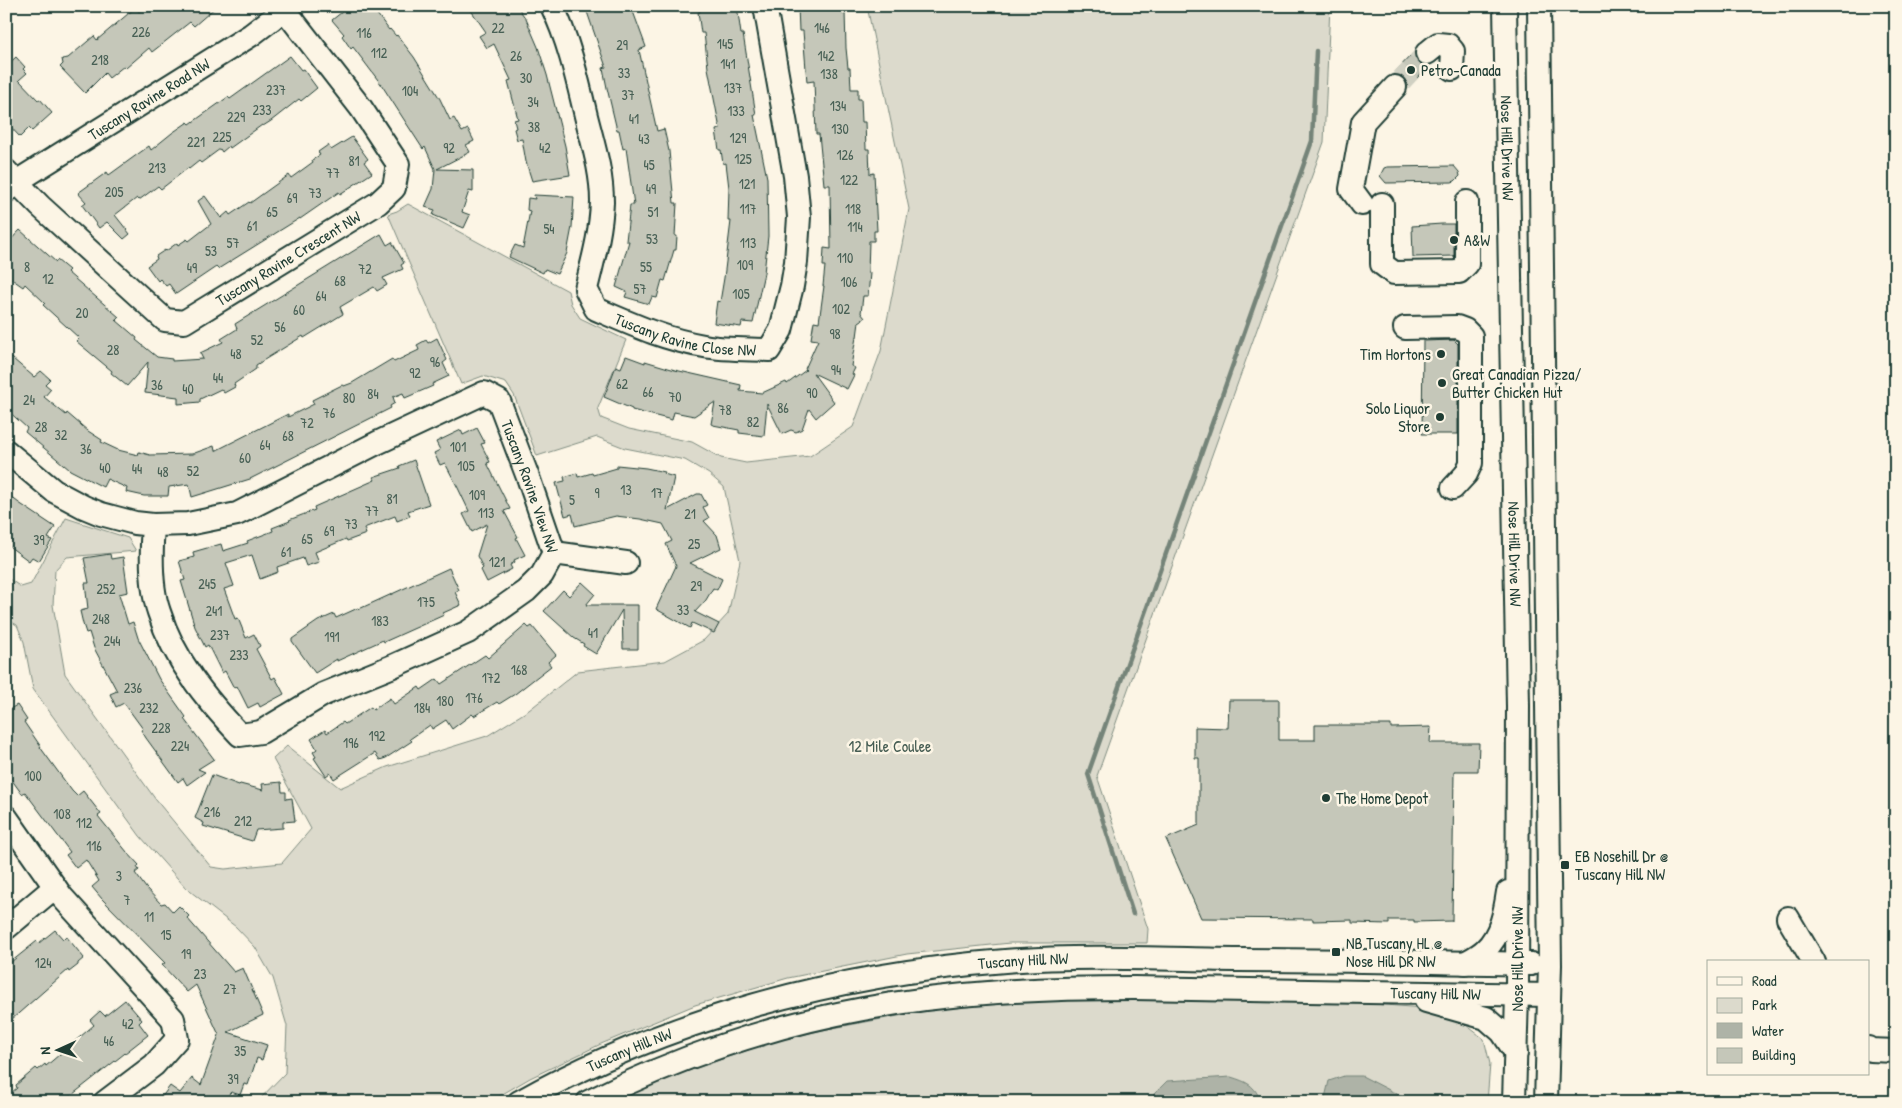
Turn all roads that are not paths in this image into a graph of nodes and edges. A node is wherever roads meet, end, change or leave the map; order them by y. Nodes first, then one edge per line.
1 (552, 6) edge
2 (765, 6) edge
3 (1505, 6) edge
4 (1539, 6) edge
5 (287, 8) edge
6 (1428, 53) tunnel mouth
7 (1452, 69) dead end
8 (1395, 87) tunnel mouth
9 (10, 181) edge
10 (1467, 202) dead end
11 (1405, 328) dead end
12 (6, 451) edge
13 (1453, 488) dead end
14 (153, 525) junction
15 (554, 554) junction
16 (626, 563) dead end
17 (1518, 797) junction
18 (6, 817) edge
19 (55, 887) junction
20 (1788, 918) dead end
21 (6, 928) edge
22 (1813, 960) edge
23 (1465, 963) junction
24 (1517, 964) junction
25 (1550, 965) junction
26 (1381, 993) junction
27 (1517, 994) junction
28 (1549, 995) junction
29 (1870, 1050) edge
30 (1896, 1052) edge
31 (1516, 1053) junction
32 (105, 1102) edge
33 (519, 1102) edge
34 (588, 1102) edge
35 (1514, 1102) edge
36 (1546, 1102) edge

1 - 2 street, Tuscany Ravine Close NW
3 - 17 street, Nose Hill Drive NW
4 - 25 street, Nose Hill Drive NW
5 - 9 street, Tuscany Ravine Road NW
5 - 9 street, Tuscany Ravine Crescent NW
6 - 7 street
8 - 10 street
11 - 13 street
12 - 14 street, Tuscany Ravine View NW
14 - 15 street, Tuscany Ravine View NW
14 - 15 street, Tuscany Ravine View NW
15 - 16 street
17 - 23 street
17 - 24 street, Nose Hill Drive NW
18 - 19 street
19 - 21 street
19 - 32 street
20 - 22 street
23 - 24 street, Tuscany Hill NW
23 - 33 street, Tuscany Hill NW
24 - 25 street, Tuscany Hill NW
24 - 27 street, Nose Hill Drive NW
25 - 28 street, Nose Hill Drive NW
26 - 27 street, Tuscany Hill NW
26 - 31 street
26 - 34 street, Tuscany Hill NW
27 - 28 street, Tuscany Hill NW
27 - 31 street, Nose Hill Drive NW
28 - 36 street, Nose Hill Drive NW
29 - 30 street
31 - 35 street, Nose Hill Drive NW

